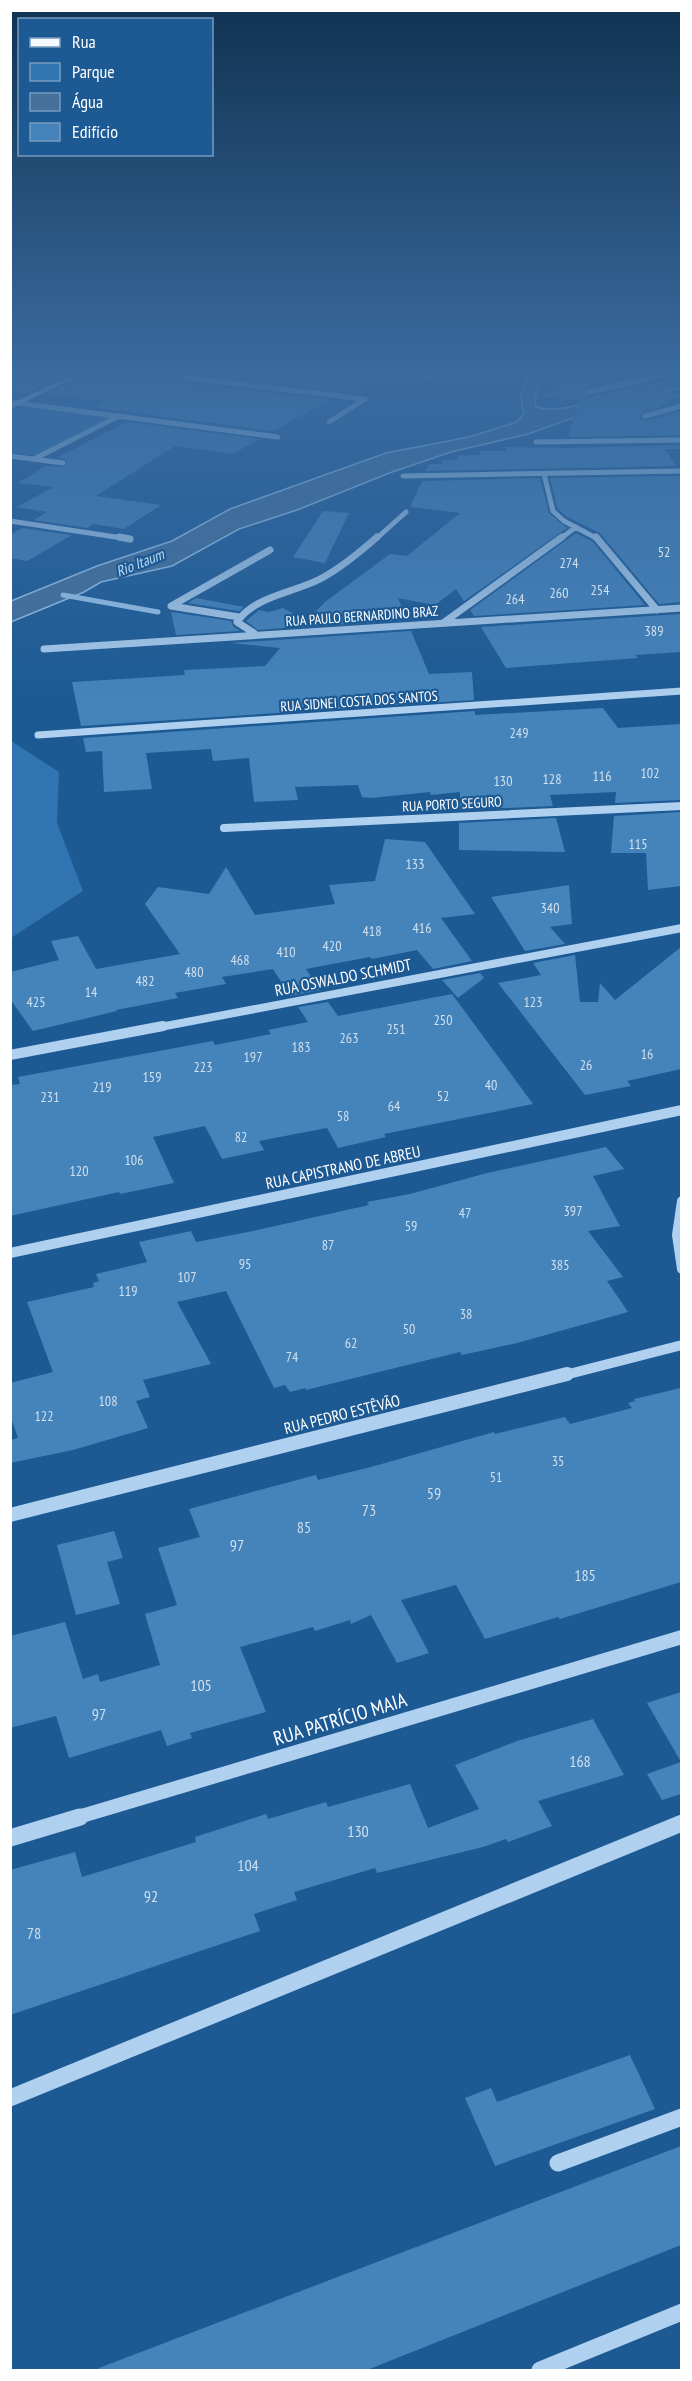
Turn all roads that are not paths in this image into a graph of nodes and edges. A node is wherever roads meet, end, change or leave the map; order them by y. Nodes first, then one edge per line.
1 (545, 480) edge
2 (406, 512) dead end
3 (10, 521) edge
4 (576, 527) junction
5 (130, 539) dead end
6 (270, 550) dead end
7 (681, 608) edge
8 (657, 610) junction
9 (239, 617) junction
10 (443, 623) junction
11 (257, 634) junction
12 (44, 649) dead end
13 (681, 691) edge
14 (38, 735) dead end
15 (681, 806) edge
16 (224, 828) dead end
17 (681, 928) edge
18 (10, 1055) edge
19 (681, 1110) edge
20 (681, 1201) edge
21 (10, 1253) edge
22 (681, 1269) edge
23 (681, 1345) edge
24 (10, 1515) edge
25 (681, 1637) edge
26 (681, 1823) edge
27 (10, 1838) edge
28 (10, 2098) edge
29 (681, 2117) edge
30 (558, 2163) dead end
31 (681, 2312) edge
32 (540, 2370) edge

1 - 4 street
2 - 9 street
3 - 5 street
4 - 8 street
4 - 10 street
6 - 9 street
7 - 8 street, RUA PAULO BERNARDINO BRAZ
8 - 10 street, RUA PAULO BERNARDINO BRAZ
9 - 11 street
10 - 11 street, RUA PAULO BERNARDINO BRAZ
11 - 12 street, RUA PAULO BERNARDINO BRAZ
13 - 14 street, RUA SIDNEI COSTA DOS SANTOS
15 - 16 street, RUA PORTO SEGURO
17 - 18 street, RUA OSWALDO SCHMIDT
19 - 21 street, RUA CAPISTRANO DE ABREU
20 - 22 street
23 - 24 street, RUA PEDRO ESTÊVÃO
25 - 27 street, RUA PATRÍCIO MAIA
26 - 28 street
29 - 30 street
31 - 32 street

